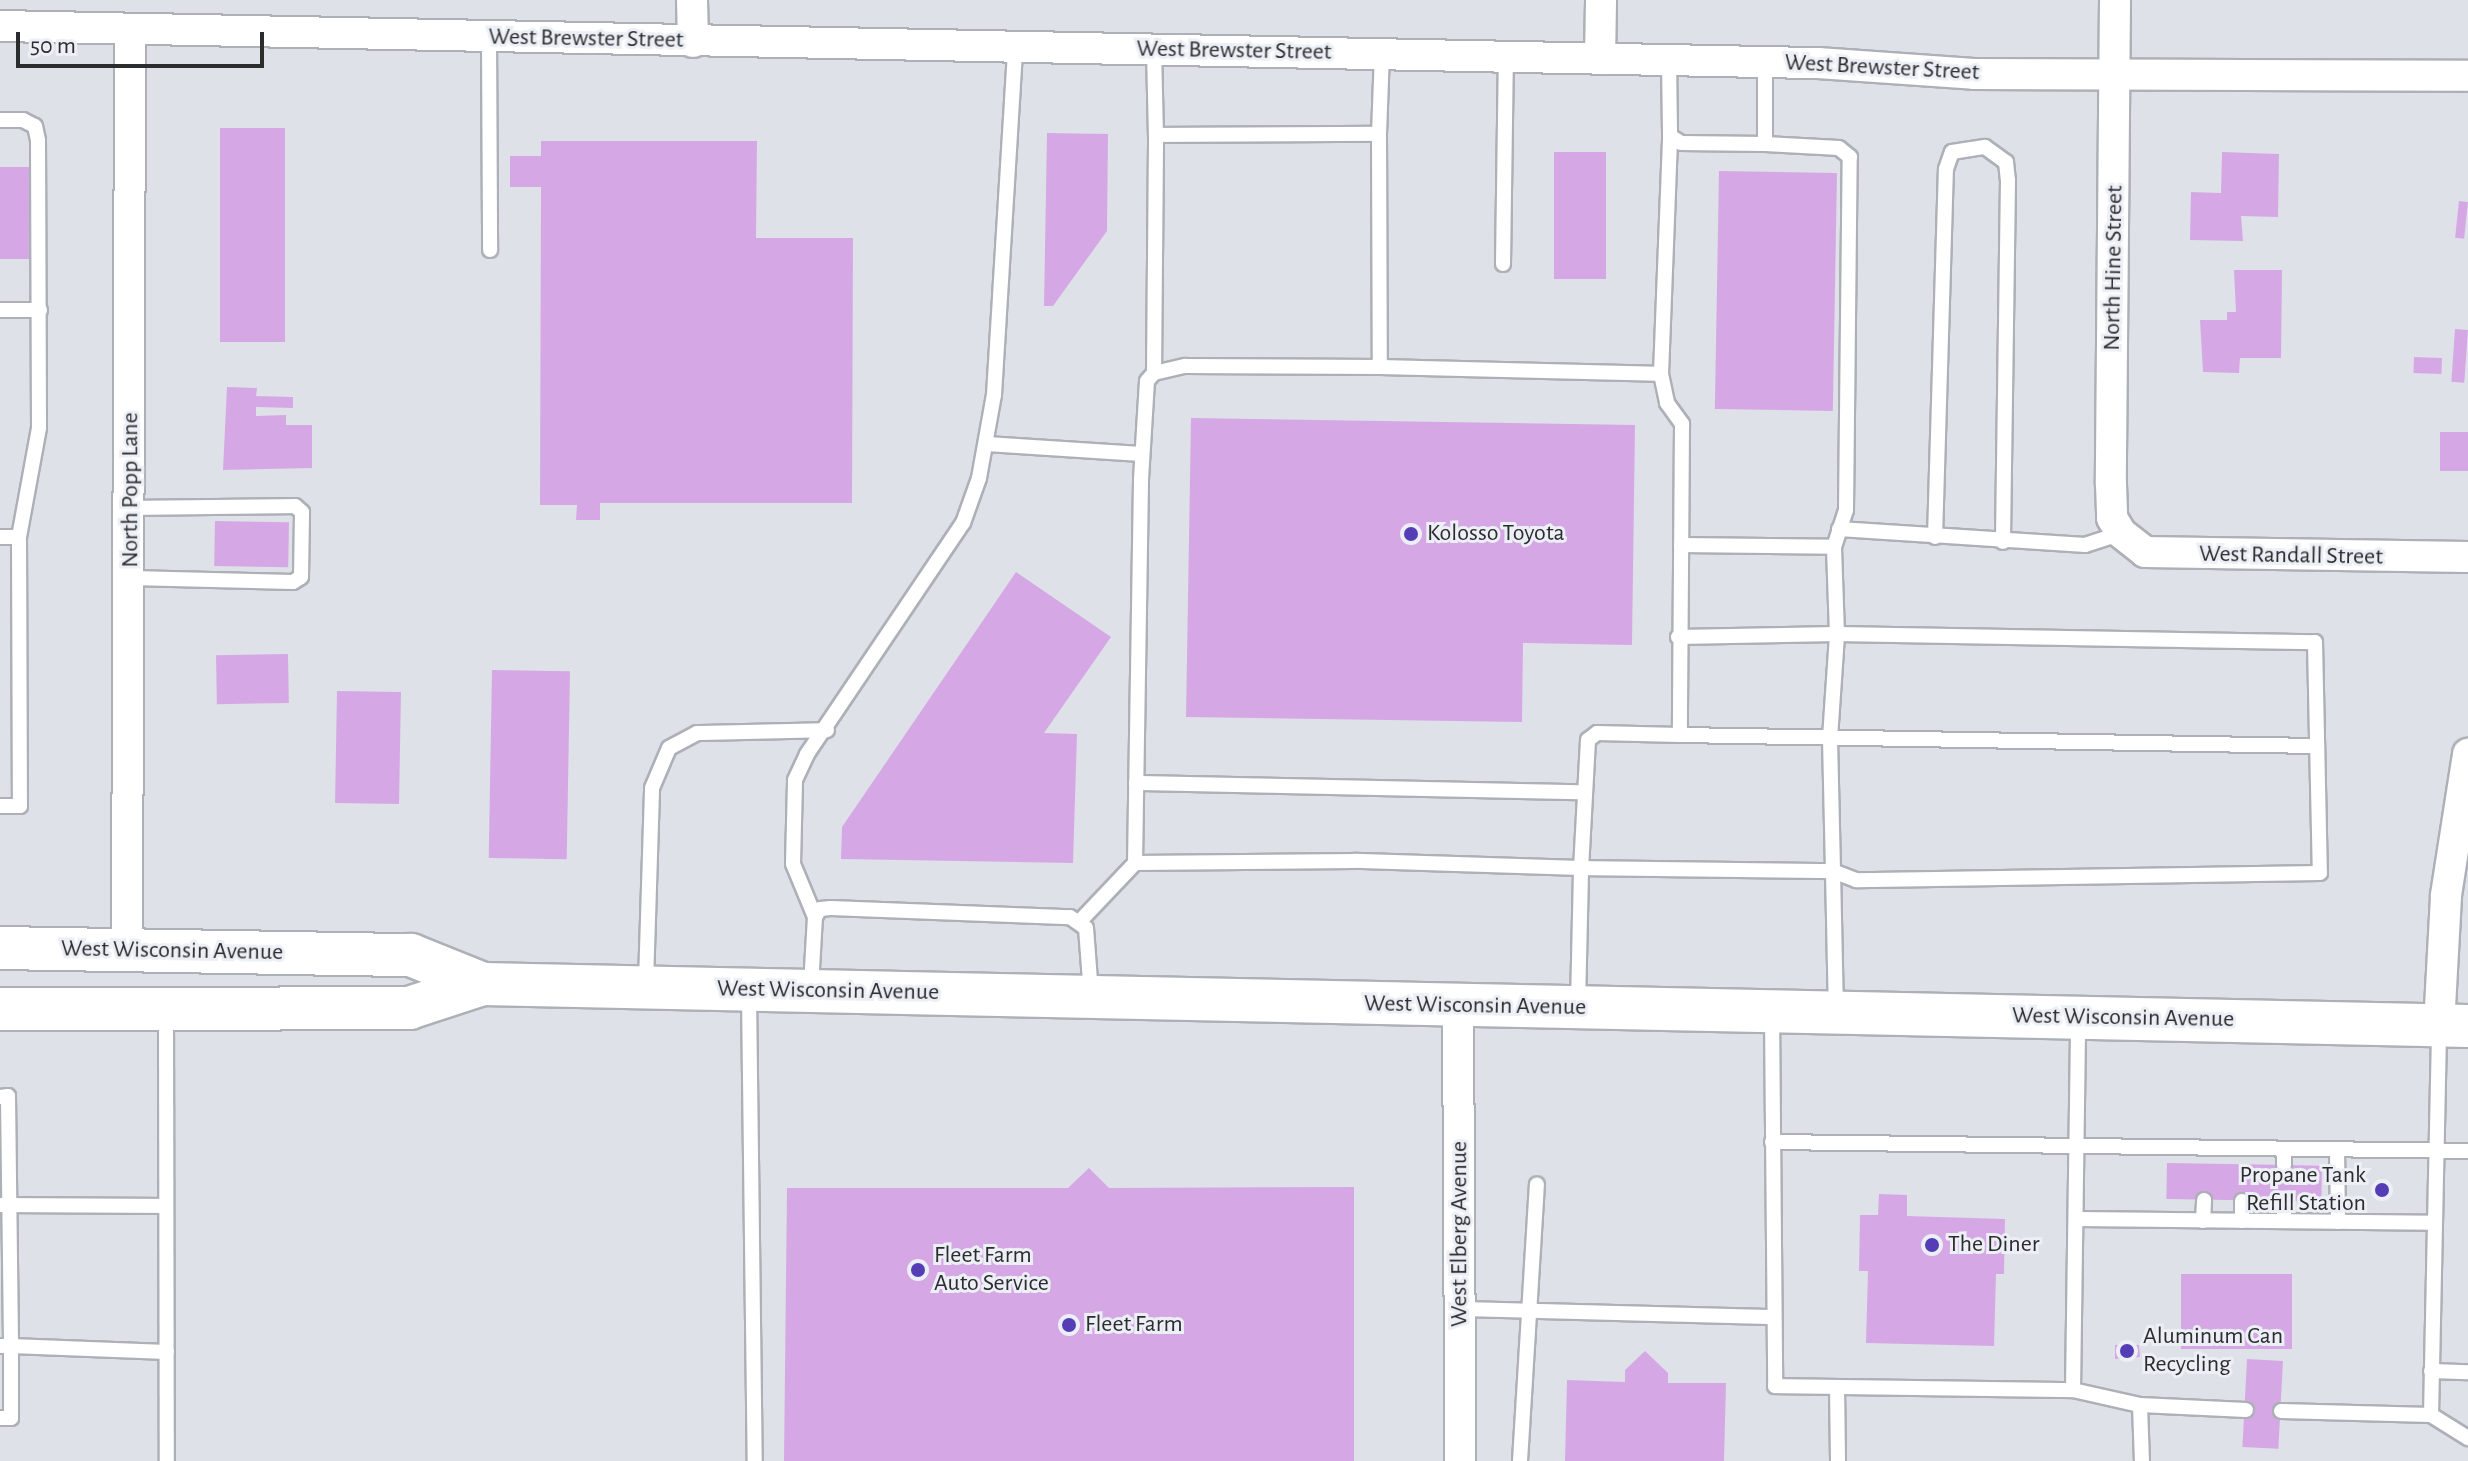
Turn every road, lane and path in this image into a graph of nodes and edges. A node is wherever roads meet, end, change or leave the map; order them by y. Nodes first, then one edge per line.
1 (692, 0) edge
2 (1601, 0) edge
3 (2115, 0) edge
4 (0, 26) edge
5 (130, 30) junction
6 (489, 37) junction
7 (693, 42) junction
8 (1015, 47) junction
9 (1154, 49) junction
10 (1382, 53) junction
11 (1506, 56) junction
12 (1600, 59) junction
13 (1669, 60) junction
14 (1765, 62) junction
15 (2116, 76) junction
16 (2468, 76) edge
17 (0, 120) edge
18 (1379, 134) junction
19 (1156, 135) junction
20 (1670, 136) junction
21 (1765, 144) junction
22 (490, 250) dead end
23 (1503, 264) dead end
24 (0, 310) edge
25 (40, 310) junction
26 (1380, 367) junction
27 (1154, 373) junction
28 (1661, 374) junction
29 (986, 444) junction
30 (1142, 454) junction
31 (131, 508) junction
32 (1839, 529) junction
33 (2121, 533) junction
34 (0, 537) edge
35 (19, 537) junction
36 (1935, 537) junction
37 (2003, 542) junction
38 (1681, 545) junction
39 (1834, 547) junction
40 (2468, 557) edge
41 (131, 578) junction
42 (1837, 634) junction
43 (1678, 637) junction
44 (827, 730) junction
45 (1680, 735) junction
46 (1830, 738) junction
47 (2317, 746) junction
48 (2468, 754) edge
49 (1136, 783) junction
50 (1584, 792) junction
51 (0, 806) edge
52 (1135, 863) junction
53 (1581, 868) junction
54 (1833, 871) junction
55 (2457, 899) edge
56 (815, 917) junction
57 (1081, 920) junction
58 (0, 948) edge
59 (127, 951) junction
60 (483, 984) junction
61 (646, 987) junction
62 (749, 988) junction
63 (811, 990) junction
64 (1091, 997) junction
65 (1458, 1006) junction
66 (166, 1007) junction
67 (1578, 1008) junction
68 (0, 1009) edge
69 (1772, 1012) junction
70 (1836, 1013) junction
71 (2078, 1017) junction
72 (2453, 1026) edge
73 (0, 1097) edge
74 (1772, 1142) junction
75 (2078, 1147) junction
76 (2243, 1149) junction
77 (2284, 1149) junction
78 (2337, 1149) junction
79 (2435, 1150) junction
80 (2468, 1151) edge
81 (4, 1155) edge
82 (2243, 1165) dead end
83 (2284, 1165) dead end
84 (1537, 1185) dead end
85 (2204, 1200) dead end
86 (2242, 1201) dead end
87 (2284, 1201) dead end
88 (5, 1205) edge
89 (166, 1206) junction
90 (2078, 1219) junction
91 (2203, 1221) junction
92 (2242, 1221) junction
93 (2284, 1221) junction
94 (2338, 1222) junction
95 (2433, 1223) junction
96 (1461, 1309) junction
97 (1531, 1314) junction
98 (1771, 1317) junction
99 (6, 1346) edge
100 (167, 1352) junction
101 (2431, 1371) junction
102 (2468, 1372) edge
103 (1837, 1387) junction
104 (2073, 1390) junction
105 (2140, 1405) junction
106 (2246, 1410) dead end
107 (2281, 1411) dead end
108 (2431, 1415) junction
109 (0, 1418) edge
110 (2468, 1438) edge
111 (167, 1461) edge
112 (755, 1461) edge
113 (1460, 1461) edge
114 (1520, 1461) edge
115 (1838, 1461) edge
116 (2142, 1461) edge

1 - 7 street
2 - 12 street
3 - 15 street, North Hine Street
4 - 5 street, West Brewster Street
5 - 6 street, West Brewster Street
5 - 31 street, North Popp Lane
6 - 7 street, West Brewster Street
6 - 22 lane
7 - 8 street, West Brewster Street
8 - 9 street, West Brewster Street
8 - 29 lane
9 - 10 street, West Brewster Street
9 - 19 lane
10 - 11 street, West Brewster Street
10 - 18 lane
11 - 12 street, West Brewster Street
11 - 23 lane
12 - 13 street, West Brewster Street
13 - 14 street, West Brewster Street
13 - 20 lane
14 - 15 street, West Brewster Street
14 - 21 lane
15 - 16 street, West Brewster Street
15 - 33 street, North Hine Street
17 - 25 lane
18 - 19 lane
18 - 26 lane
19 - 27 lane
20 - 21 lane
20 - 28 lane
21 - 32 lane
24 - 25 lane
25 - 35 lane
26 - 27 lane
26 - 28 lane
27 - 30 lane
28 - 38 lane
29 - 30 lane
29 - 44 lane
30 - 49 lane
31 - 41 street, North Popp Lane
31 - 41 lane
32 - 36 lane
32 - 39 lane
33 - 37 lane
33 - 40 street, West Randall Street
34 - 35 lane
35 - 51 lane
36 - 37 lane
36 - 37 lane
38 - 39 lane
38 - 43 lane
39 - 42 lane
41 - 59 street, North Popp Lane
42 - 43 lane
42 - 46 lane
42 - 47 lane
43 - 45 lane
44 - 56 lane
44 - 61 lane
45 - 46 lane
45 - 50 lane
46 - 47 lane
46 - 54 lane
47 - 54 lane
48 - 55 street
49 - 50 lane
49 - 52 lane
50 - 53 lane
52 - 53 lane
52 - 57 lane
53 - 54 lane
53 - 67 lane
54 - 70 lane
55 - 72 street
56 - 57 lane
56 - 63 lane
57 - 64 lane
58 - 59 main road, West Wisconsin Avenue
59 - 60 main road, West Wisconsin Avenue
60 - 61 main road, West Wisconsin Avenue
60 - 66 main road, West Wisconsin Avenue
61 - 62 main road, West Wisconsin Avenue
62 - 63 main road, West Wisconsin Avenue
62 - 112 lane
63 - 64 main road, West Wisconsin Avenue
64 - 65 main road, West Wisconsin Avenue
65 - 67 main road, West Wisconsin Avenue
65 - 96 street, West Elberg Avenue
66 - 68 main road, West Wisconsin Avenue
66 - 89 lane
67 - 69 main road, West Wisconsin Avenue
69 - 70 main road, West Wisconsin Avenue
69 - 74 lane
70 - 71 main road, West Wisconsin Avenue
71 - 72 main road, West Wisconsin Avenue
71 - 75 lane
72 - 79 lane
73 - 81 lane
74 - 75 lane
74 - 98 lane
75 - 76 lane
75 - 90 lane
76 - 77 lane
76 - 82 lane
77 - 78 lane
77 - 83 lane
78 - 79 lane
78 - 94 lane
79 - 80 lane
79 - 95 lane
81 - 88 lane
84 - 97 lane
85 - 91 lane
86 - 92 lane
87 - 93 lane
88 - 89 lane
88 - 99 lane
89 - 100 lane
90 - 91 lane
90 - 104 lane
91 - 92 lane
92 - 93 lane
93 - 94 lane
94 - 95 lane
95 - 101 lane
96 - 97 lane
96 - 113 street, West Elberg Avenue
97 - 98 lane
97 - 114 lane
98 - 103 lane
99 - 100 lane
99 - 109 lane
100 - 111 lane
101 - 102 lane
101 - 108 lane
103 - 104 lane
103 - 115 lane
104 - 105 lane
105 - 106 lane
105 - 116 lane
107 - 108 lane
108 - 110 lane

